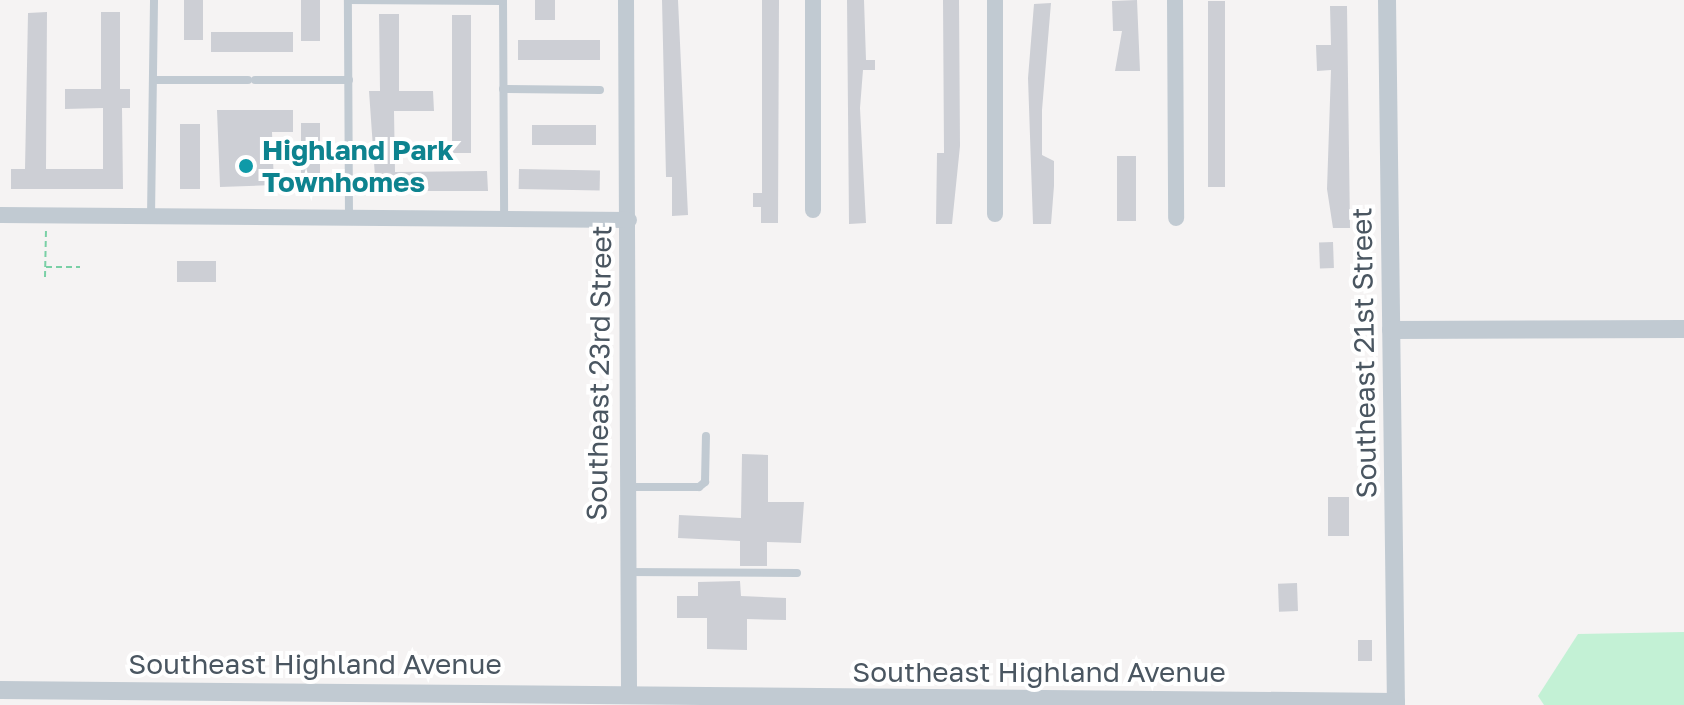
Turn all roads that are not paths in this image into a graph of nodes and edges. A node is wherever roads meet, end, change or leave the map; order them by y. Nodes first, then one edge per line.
1 (154, 0) edge
2 (503, 0) edge
3 (626, 0) edge
4 (813, 0) edge
5 (995, 0) edge
6 (1175, 0) edge
7 (1387, 0) edge
8 (153, 80) junction
9 (349, 80) junction
10 (503, 89) junction
11 (600, 90) dead end
12 (813, 210) dead end
13 (995, 214) dead end
14 (0, 215) edge
15 (151, 216) junction
16 (349, 217) junction
17 (1176, 218) dead end
18 (504, 219) junction
19 (629, 220) junction
20 (1684, 329) edge
21 (1391, 330) junction
22 (706, 436) dead end
23 (625, 487) junction
24 (626, 572) junction
25 (797, 573) dead end
26 (0, 690) edge
27 (629, 695) junction
28 (106, 698) edge
29 (178, 698) edge
30 (286, 698) edge
31 (339, 698) edge
32 (1396, 703) edge

1 - 8 lane
2 - 9 lane
2 - 10 lane
3 - 19 street, Southeast 23rd Street
4 - 12 street
5 - 13 street
6 - 17 street
7 - 21 street, Southeast 21st Street
8 - 9 lane
8 - 15 lane
9 - 16 lane
10 - 11 lane
10 - 18 lane
14 - 15 street
15 - 16 street
16 - 18 street
18 - 19 street
19 - 23 street, Southeast 23rd Street
20 - 21 street
21 - 32 street, Southeast 21st Street
22 - 23 lane
23 - 24 street, Southeast 23rd Street
24 - 25 lane
24 - 27 street, Southeast 23rd Street
26 - 28 street, Southeast Highland Avenue
27 - 31 street, Southeast Highland Avenue
27 - 32 street, Southeast Highland Avenue
28 - 29 street, Southeast Highland Avenue
29 - 30 street, Southeast Highland Avenue
30 - 31 street, Southeast Highland Avenue

